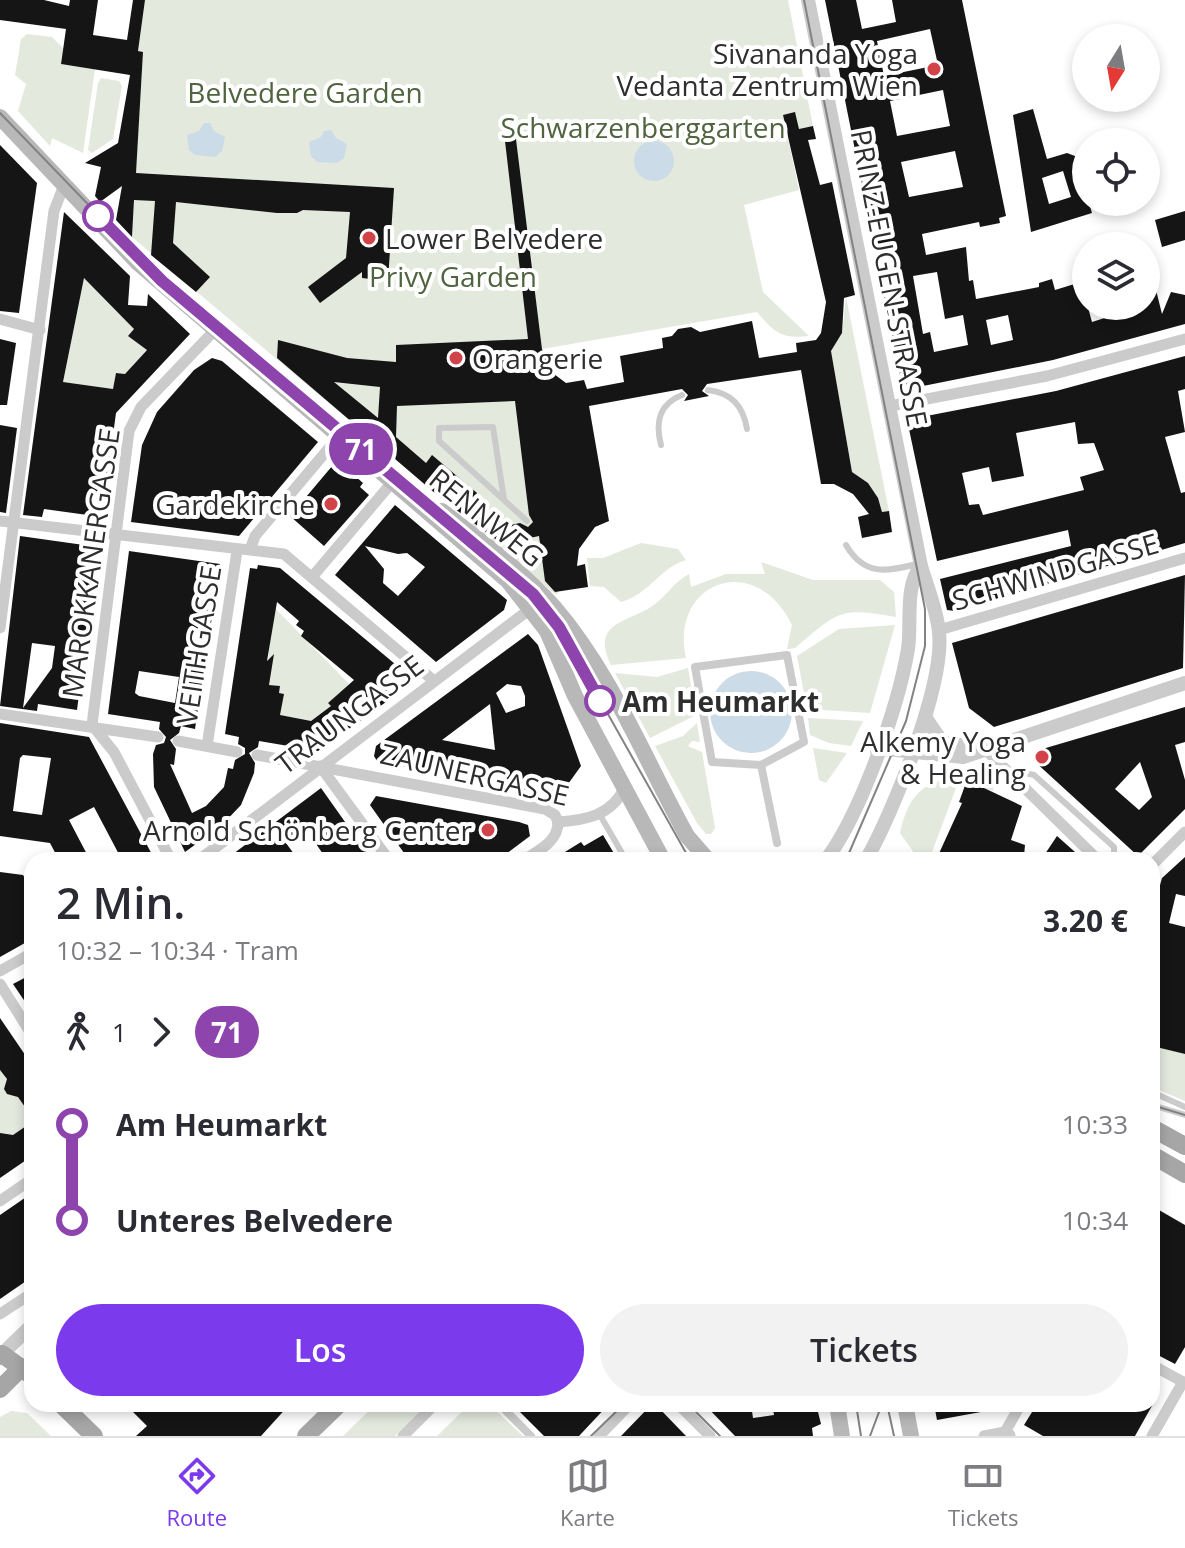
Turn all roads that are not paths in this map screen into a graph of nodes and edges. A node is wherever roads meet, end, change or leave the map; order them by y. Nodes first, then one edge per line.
1 (808, 0) edge
2 (0, 117) edge
3 (64, 185) junction
4 (0, 319) edge
5 (40, 330) junction
6 (215, 330) junction
7 (1185, 339) edge
8 (708, 390) dead end
9 (682, 395) dead end
10 (890, 406) junction
11 (747, 429) dead end
12 (340, 435) junction
13 (661, 445) dead end
14 (394, 480) junction
15 (504, 500) junction
16 (527, 521) dead end
17 (5, 522) edge
18 (115, 536) junction
19 (846, 545) dead end
20 (251, 547) junction
21 (237, 551) junction
22 (1185, 558) edge
23 (920, 565) junction
24 (313, 576) junction
25 (530, 609) junction
26 (0, 628) edge
27 (939, 630) junction
28 (434, 681) junction
29 (1185, 683) edge
30 (0, 714) edge
31 (925, 717) junction
32 (92, 725) junction
33 (158, 737) dead end
34 (178, 741) dead end
35 (207, 746) junction
36 (985, 749) junction
37 (877, 751) junction
38 (237, 752) dead end
39 (912, 752) junction
40 (257, 755) dead end
41 (761, 765) junction
42 (320, 766) junction
43 (1011, 779) junction
44 (624, 789) junction
45 (600, 815) junction
46 (558, 822) junction
47 (1185, 832) edge
48 (777, 843) dead end
49 (167, 852) edge
50 (209, 852) edge
51 (383, 852) edge
52 (536, 852) edge
53 (621, 852) edge
54 (659, 852) edge
55 (701, 852) edge
56 (830, 852) edge
57 (869, 852) edge
58 (1089, 852) edge
59 (1114, 852) edge
60 (1160, 857) edge
61 (24, 958) edge
62 (0, 971) edge
63 (0, 984) edge
64 (24, 1022) edge
65 (1160, 1096) edge
66 (1160, 1107) edge
67 (1185, 1107) edge
68 (1185, 1115) edge
69 (1160, 1132) edge
70 (1185, 1146) edge
71 (1160, 1163) edge
72 (1185, 1174) edge
73 (24, 1184) edge
74 (0, 1201) edge
75 (24, 1298) edge
76 (0, 1314) edge
77 (24, 1332) edge
78 (1, 1352) edge
79 (24, 1364) edge
80 (24, 1370) edge
81 (1160, 1370) edge
82 (1184, 1383) edge
83 (0, 1389) edge
84 (69, 1412) edge
85 (331, 1412) edge
86 (427, 1412) edge
87 (507, 1412) edge
88 (622, 1412) edge
89 (686, 1412) edge
90 (838, 1412) edge
91 (906, 1412) edge
92 (1018, 1412) edge
93 (1008, 1434) edge
94 (94, 1436) edge
95 (306, 1436) edge
96 (403, 1436) edge
97 (531, 1436) edge
98 (599, 1436) edge
99 (710, 1436) edge
100 (842, 1436) edge
101 (911, 1436) edge
102 (984, 1436) edge
103 (1152, 1436) edge

1 - 10 street, PRINZ-EUGEN-STRASSE
2 - 3 main road, RENNWEG
3 - 5 street
3 - 6 main road, RENNWEG
4 - 5 street
5 - 17 street
6 - 12 main road, RENNWEG
6 - 18 street, MAROKKANERGASSE
7 - 10 street
8 - 11 lane
9 - 13 lane
10 - 23 street, PRINZ-EUGEN-STRASSE
12 - 14 main road, RENNWEG
12 - 20 street, VEITHGASSE
14 - 24 street
14 - 25 main road, RENNWEG
14 - 55 main road, RENNWEG
15 - 15 lane
15 - 16 lane
17 - 18 street
17 - 26 street
18 - 21 street
18 - 32 street, MAROKKANERGASSE
19 - 23 lane
20 - 21 street
20 - 24 street
21 - 35 street, VEITHGASSE
22 - 27 street, SCHWINDGASSE
23 - 27 street, PRINZ-EUGEN-STRASSE
23 - 37 street
24 - 28 street
25 - 28 street, TRAUNGASSE
25 - 44 main road, RENNWEG
27 - 31 street, PRINZ-EUGEN-STRASSE
28 - 42 street, TRAUNGASSE
29 - 36 street
30 - 32 street
31 - 36 street
31 - 39 street, PRINZ-EUGEN-STRASSE
32 - 33 street
32 - 49 street, MAROKKANERGASSE
34 - 35 street
35 - 38 street
36 - 39 street
36 - 43 street
37 - 39 street
37 - 56 street
39 - 57 street, PRINZ-EUGEN-STRASSE
40 - 42 street, ZAUNERGASSE
41 - 41 street
41 - 48 street
42 - 46 street, ZAUNERGASSE
42 - 50 street, TRAUNGASSE
42 - 51 street
43 - 58 street
43 - 59 lane
44 - 45 street, ZAUNERGASSE
44 - 54 main road, RENNWEG
45 - 46 street, ZAUNERGASSE
45 - 53 lane
46 - 52 street
47 - 60 street
61 - 62 street
63 - 64 street
65 - 67 lane
66 - 68 lane
69 - 70 main road
71 - 72 main road
73 - 74 street
75 - 76 street
77 - 78 street
78 - 79 main road
80 - 83 main road
81 - 82 street
82 - 103 street
84 - 94 main road
85 - 95 main road
86 - 96 street
87 - 97 street
88 - 98 street
89 - 99 street
90 - 100 main road
91 - 101 main road
92 - 93 street
93 - 102 street

